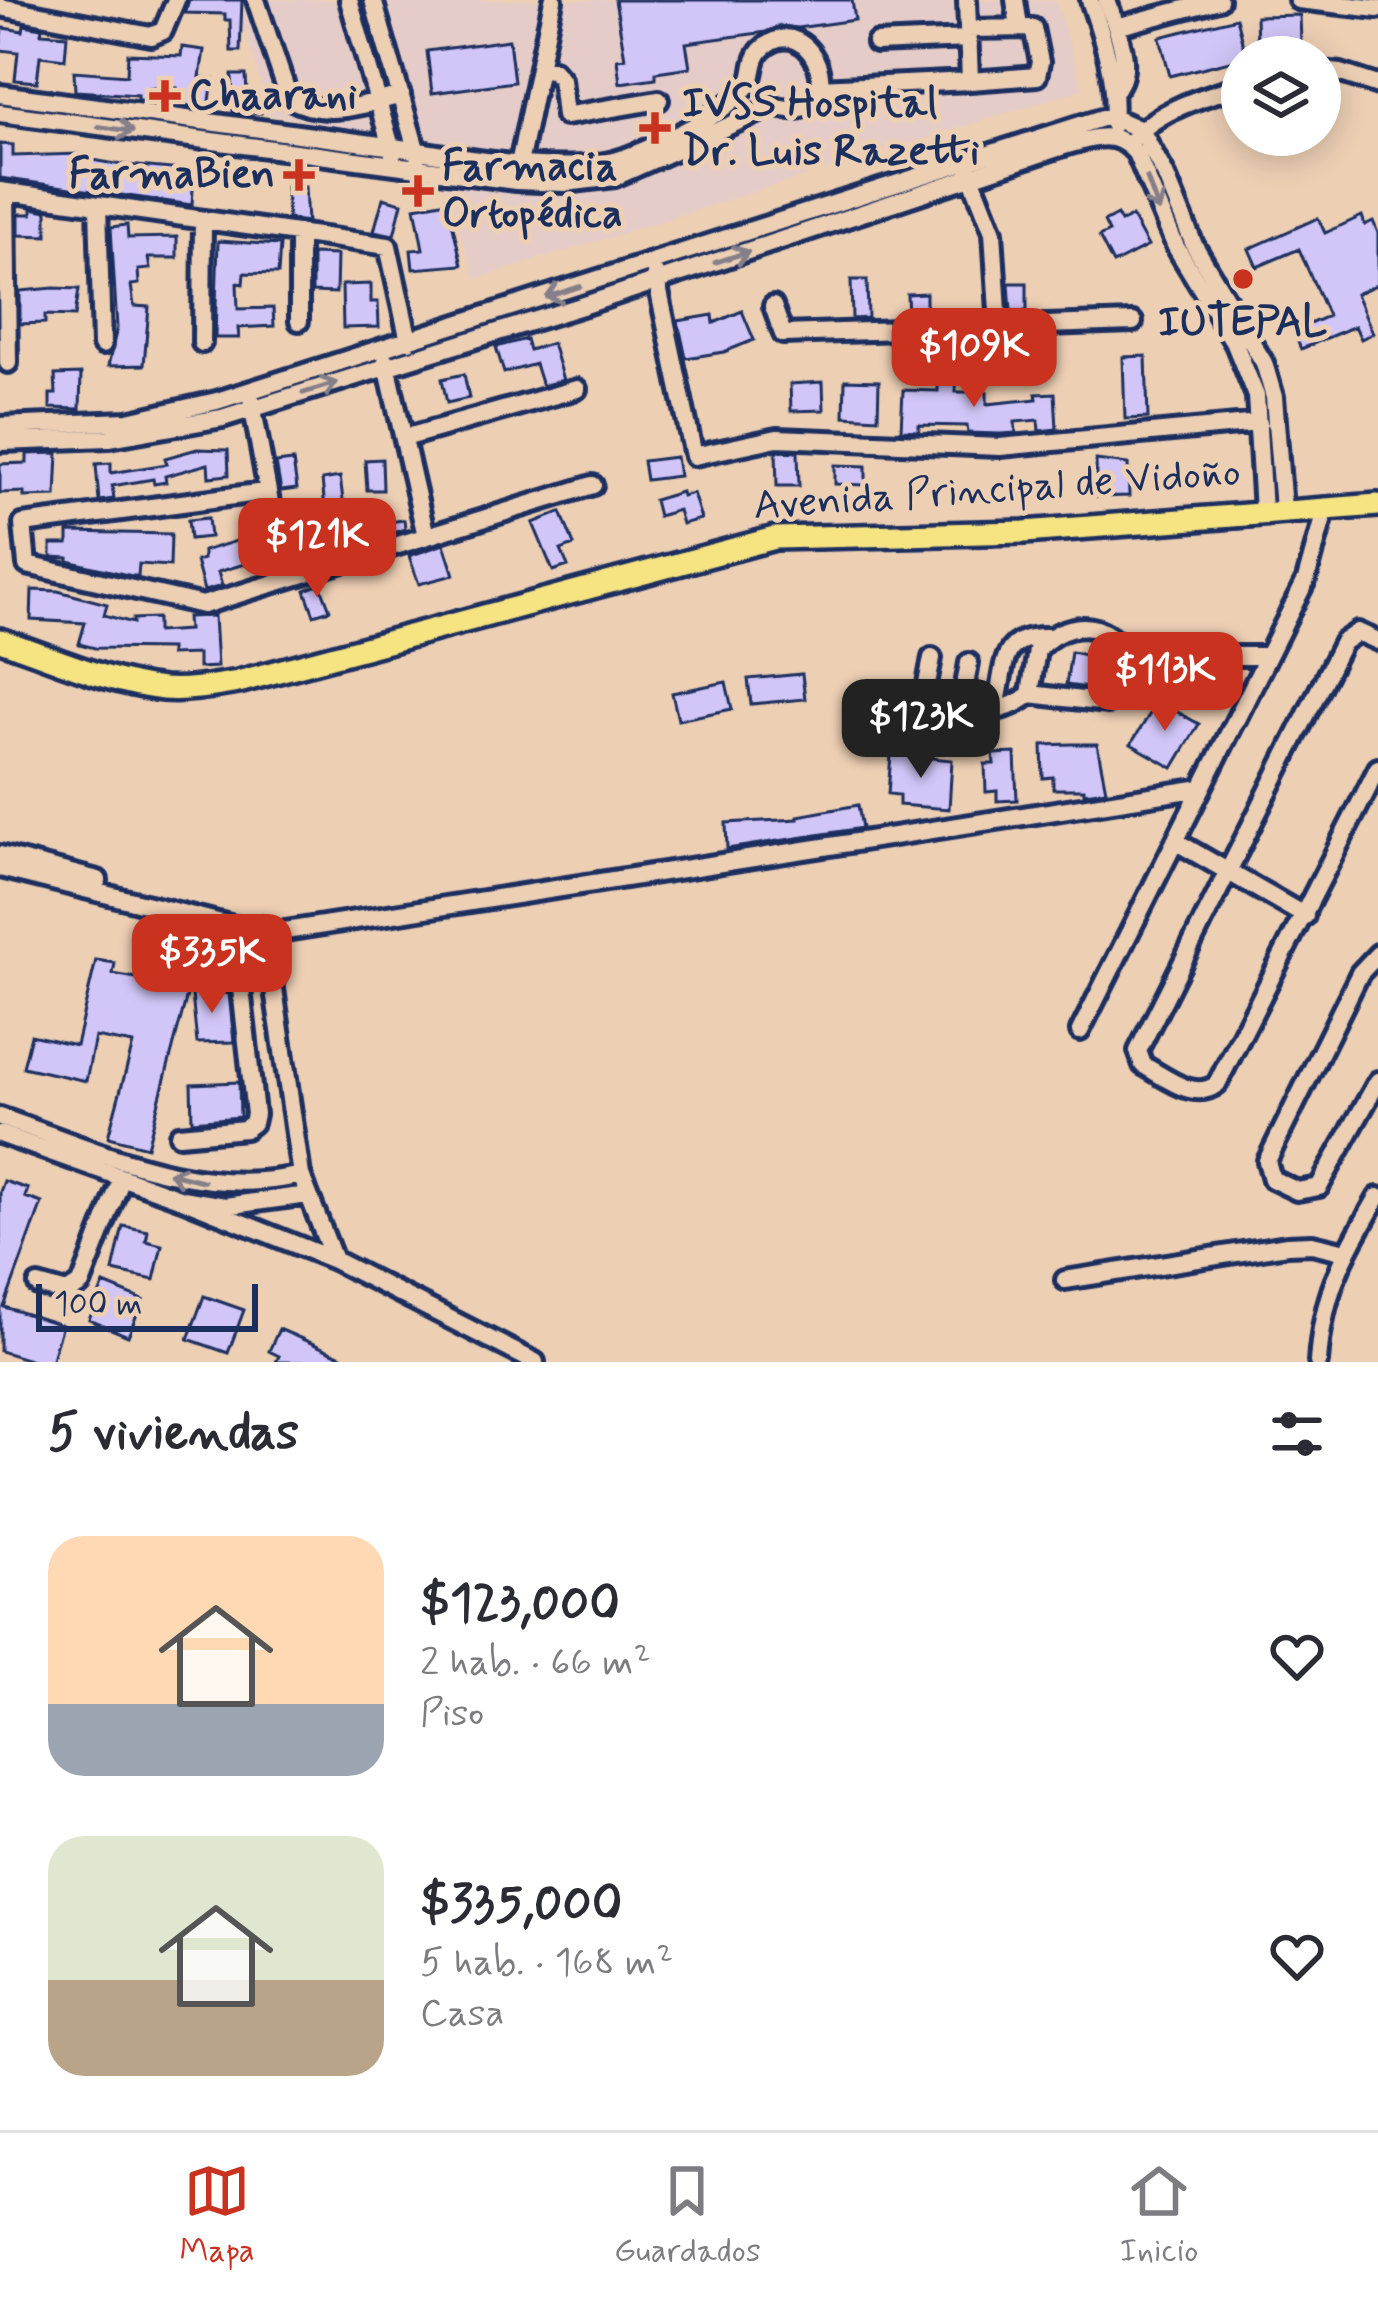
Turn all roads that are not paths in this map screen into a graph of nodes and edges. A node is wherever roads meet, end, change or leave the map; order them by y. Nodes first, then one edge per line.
1 (176, 0) edge
2 (256, 0) edge
3 (349, 0) edge
4 (373, 0) edge
5 (553, 0) edge
6 (967, 0) edge
7 (1015, 0) edge
8 (1090, 0) edge
9 (1107, 0) edge
10 (1219, 0) edge
11 (1298, 0) edge
12 (0, 7) edge
13 (1378, 9) edge
14 (1019, 27) junction
15 (1116, 27) junction
16 (968, 34) junction
17 (876, 43) dead end
18 (538, 69) junction
19 (1341, 73) edge
20 (970, 81) junction
21 (1378, 85) edge
22 (819, 88) junction
23 (1114, 91) junction
24 (1221, 91) edge
25 (0, 94) edge
26 (401, 95) junction
27 (659, 100) dead end
28 (380, 101) junction
29 (0, 113) edge
30 (1124, 132) junction
31 (393, 156) junction
32 (418, 160) junction
33 (969, 171) junction
34 (517, 172) junction
35 (3, 192) edge
36 (98, 205) junction
37 (203, 220) junction
38 (299, 233) junction
39 (655, 273) junction
40 (772, 306) dead end
41 (299, 321) dead end
42 (1133, 322) dead end
43 (999, 327) junction
44 (409, 341) junction
45 (202, 343) dead end
46 (102, 346) dead end
47 (385, 358) junction
48 (8, 363) dead end
49 (577, 389) dead end
50 (251, 400) junction
51 (1259, 423) junction
52 (0, 426) edge
53 (404, 438) junction
54 (0, 442) edge
55 (593, 485) dead end
56 (265, 492) junction
57 (1378, 505) edge
58 (1326, 507) junction
59 (1273, 510) junction
60 (426, 536) junction
61 (284, 580) junction
62 (1048, 638) junction
63 (0, 640) edge
64 (1378, 641) edge
65 (1268, 656) junction
66 (932, 658) dead end
67 (969, 663) dead end
68 (1138, 666) junction
69 (1030, 694) junction
70 (996, 707) junction
71 (922, 710) junction
72 (960, 713) junction
73 (862, 722) dead end
74 (1378, 768) edge
75 (1202, 788) junction
76 (1175, 841) junction
77 (0, 855) edge
78 (0, 868) edge
79 (1227, 871) junction
80 (1305, 916) junction
81 (234, 926) junction
82 (266, 934) junction
83 (1377, 957) edge
84 (1079, 1031) dead end
85 (1378, 1081) edge
86 (0, 1117) edge
87 (0, 1133) edge
88 (179, 1135) dead end
89 (301, 1175) junction
90 (122, 1178) junction
91 (308, 1195) junction
92 (1378, 1197) edge
93 (182, 1199) junction
94 (1346, 1252) junction
95 (334, 1260) junction
96 (1066, 1280) dead end
97 (38, 1285) dead end
98 (535, 1362) edge
99 (1318, 1362) edge

1 - 12 street
2 - 28 street
3 - 28 street
4 - 26 street
5 - 18 street
6 - 16 street
7 - 14 street
8 - 23 street
9 - 15 street
10 - 15 street
11 - 13 street
14 - 16 street
14 - 20 street
15 - 23 street
16 - 17 street
16 - 20 street
18 - 27 street
18 - 34 street
19 - 21 street
20 - 22 street
22 - 34 street
22 - 34 street
23 - 30 street
24 - 30 street
25 - 31 street
26 - 28 street
26 - 32 street
28 - 31 street
29 -> 31 street
30 - 33 street
30 -> 51 street
30 - 59 street
31 - 32 street
32 - 34 street
33 - 39 street
33 - 43 street
35 - 36 street
35 - 48 street
36 - 37 street
36 - 46 street
37 - 38 street
37 - 45 street
38 - 41 street
38 - 44 street
39 -> 44 street
39 - 47 street
39 - 51 street
40 - 43 street
42 - 43 street
44 - 47 street
47 - 50 street
47 - 53 street
49 - 53 street
50 - 52 street
50 - 54 street
50 - 56 street
51 - 59 street
53 - 60 street
55 - 60 street
56 - 61 street
56 - 61 street
57 - 58 main road, Avenida Principal de Vidoño
58 - 59 main road, Avenida Principal de Vidoño
58 - 65 street
59 - 63 main road, Avenida Principal de Vidoño
60 - 61 street
62 - 68 street
62 - 69 street
62 - 70 street
64 - 79 street
65 - 68 street
65 - 75 street
66 - 71 street
67 - 72 street
68 - 69 street
69 - 70 street
70 - 72 street
71 - 72 street
71 - 73 street
74 - 80 street
75 - 76 street
75 - 82 street
76 - 79 street
76 - 84 street
77 - 82 street
78 - 81 street
79 - 80 street
79 - 80 street
81 - 82 street
81 - 88 street
82 - 89 street
83 - 85 street
89 -> 86 street
87 - 90 street
89 - 91 street
90 - 93 street
90 - 97 street
91 - 93 street
91 - 95 street
92 - 94 street
93 - 95 street
94 - 96 street
94 - 99 street
95 - 98 street

